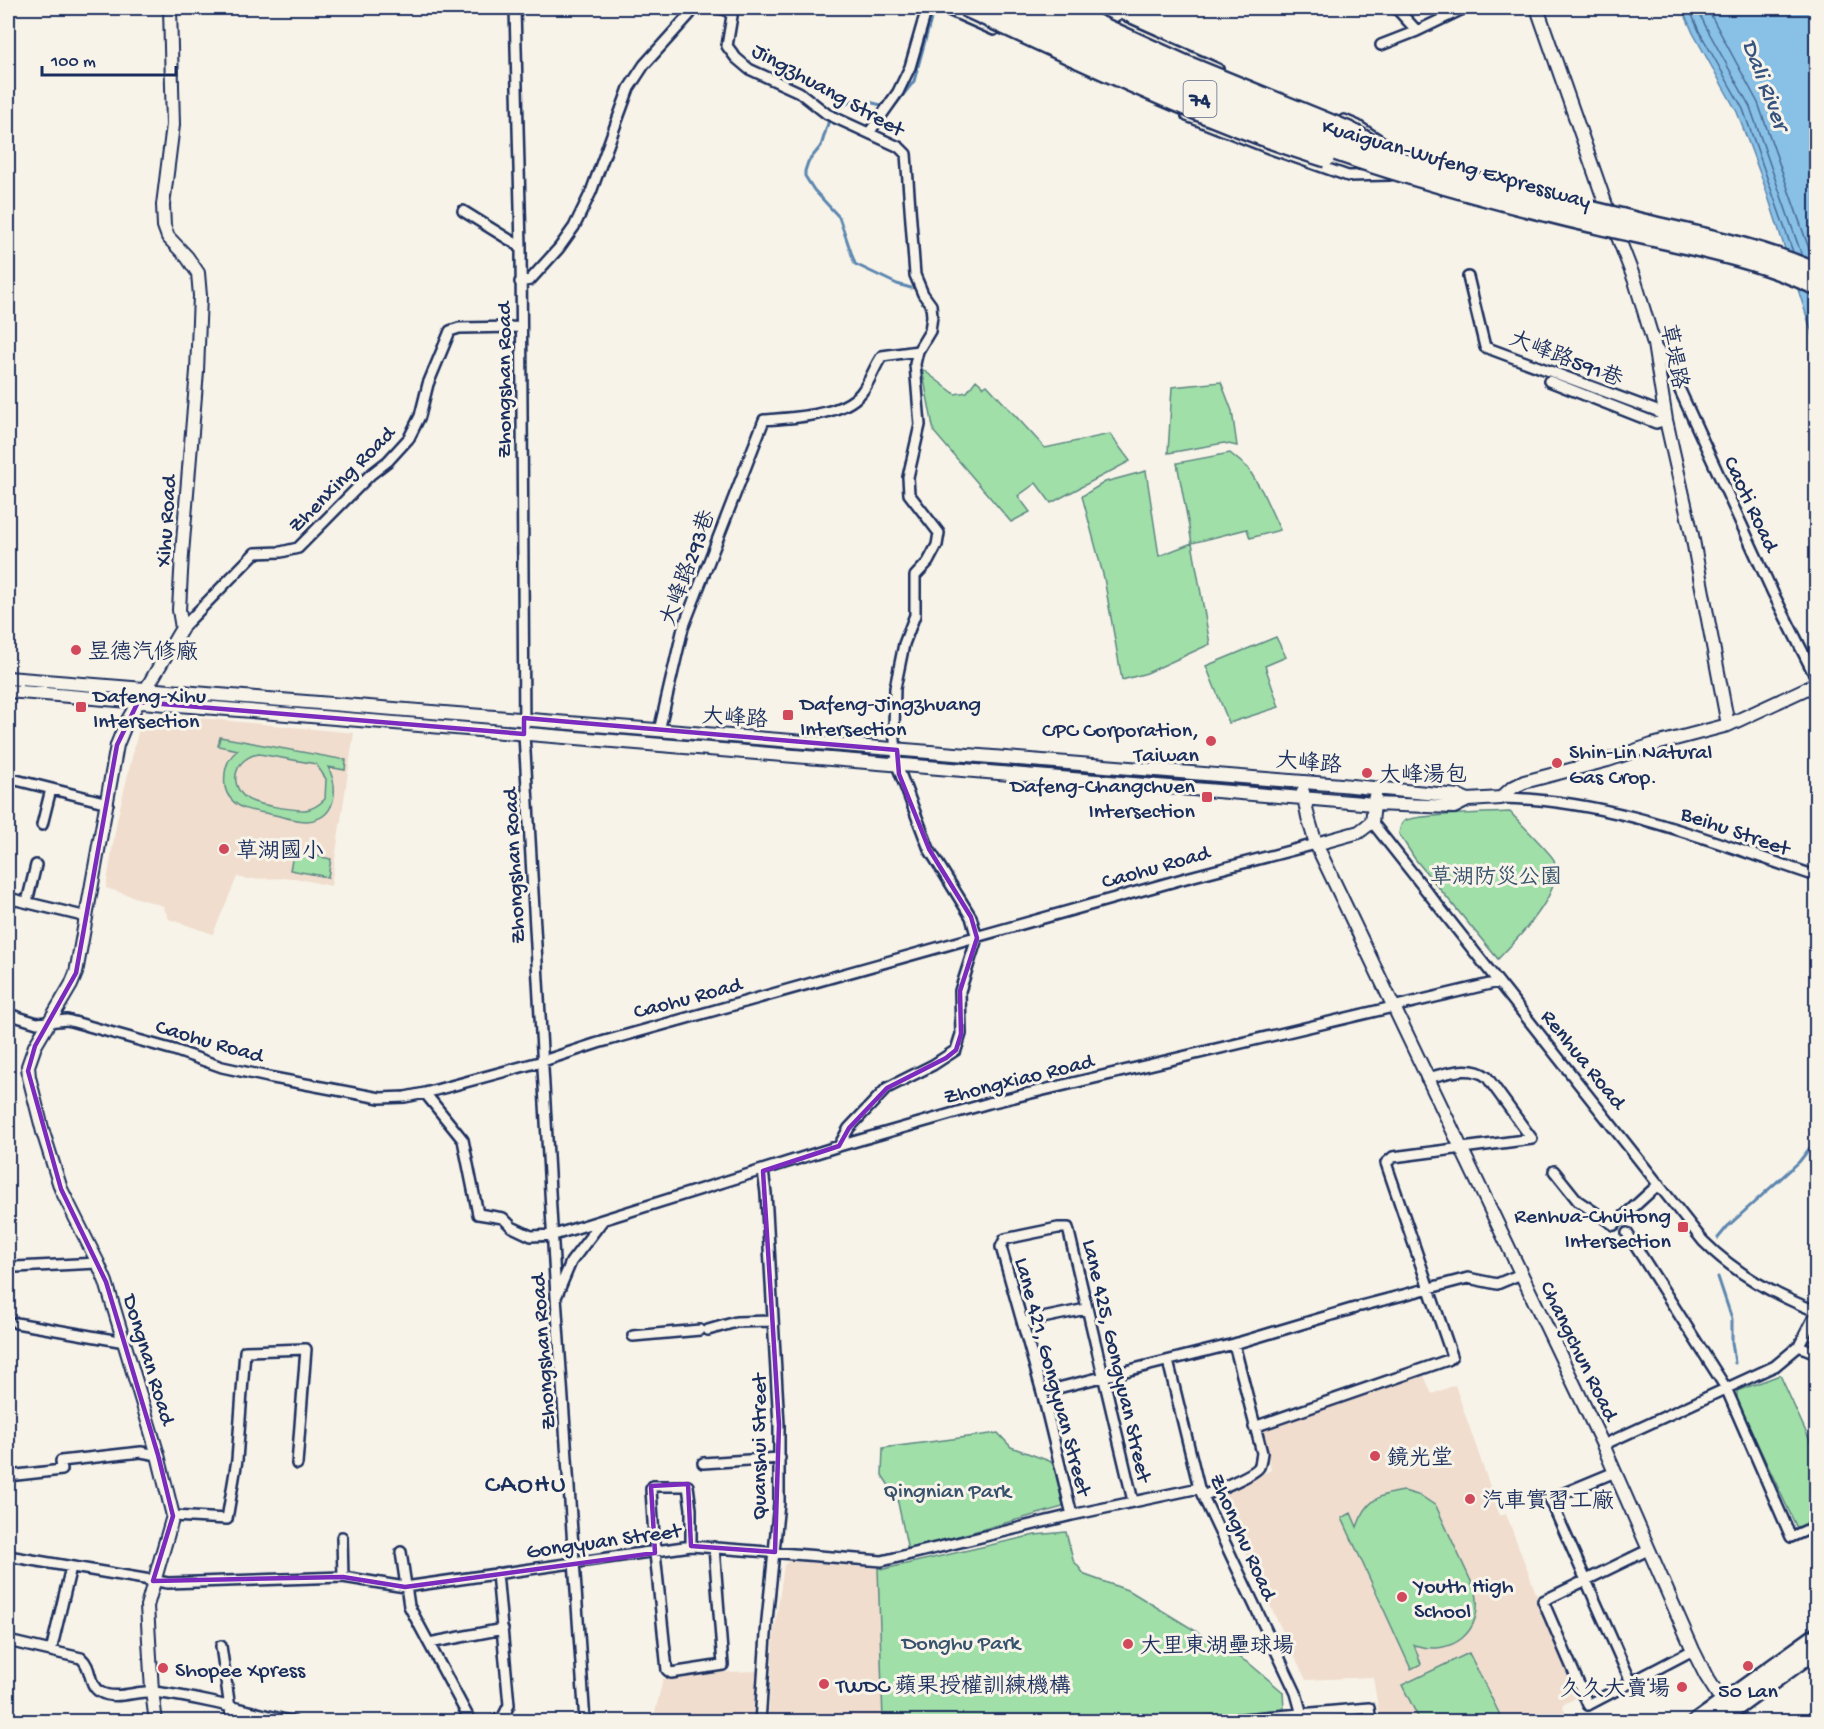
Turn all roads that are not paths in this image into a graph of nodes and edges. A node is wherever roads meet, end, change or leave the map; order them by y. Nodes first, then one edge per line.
1 (170, 8) edge
2 (515, 8) edge
3 (692, 8) edge
4 (717, 8) edge
5 (927, 8) edge
6 (944, 8) edge
7 (964, 8) edge
8 (989, 8) edge
9 (997, 8) edge
10 (1029, 8) edge
11 (1041, 8) edge
12 (1064, 8) edge
13 (1080, 8) edge
14 (1396, 8) edge
15 (1465, 8) edge
16 (1537, 8) edge
17 (1417, 31) junction
18 (1381, 45) dead end
19 (1231, 75) junction
20 (1223, 88) junction
21 (1211, 108) junction
22 (1202, 122) junction
23 (868, 133) junction
24 (1399, 153) junction
25 (1411, 170) junction
26 (1390, 175) junction
27 (463, 211) dead end
28 (1608, 211) junction
29 (1616, 232) junction
30 (521, 247) junction
31 (1816, 271) edge
32 (1468, 277) dead end
33 (520, 282) junction
34 (1816, 287) edge
35 (521, 327) junction
36 (1654, 344) junction
37 (918, 351) junction
38 (1549, 381) dead end
39 (1666, 420) junction
40 (182, 628) junction
41 (8, 678) edge
42 (1816, 678) edge
43 (1816, 684) edge
44 (145, 690) junction
45 (8, 692) edge
46 (138, 702) junction
47 (524, 718) junction
48 (1728, 725) junction
49 (659, 731) junction
50 (524, 734) junction
51 (897, 750) junction
52 (897, 765) junction
53 (8, 778) edge
54 (1303, 782) junction
55 (51, 789) junction
56 (1375, 789) junction
57 (1304, 798) junction
58 (1501, 798) junction
59 (1468, 800) junction
60 (108, 803) junction
61 (1374, 804) junction
62 (1372, 822) junction
63 (42, 825) dead end
64 (1316, 844) junction
65 (36, 865) dead end
66 (1816, 876) edge
67 (8, 898) edge
68 (27, 902) junction
69 (87, 917) junction
70 (977, 938) junction
71 (8, 967) edge
72 (8, 973) edge
73 (1498, 982) junction
74 (1394, 1006) junction
75 (8, 1014) edge
76 (50, 1021) junction
77 (543, 1061) junction
78 (1426, 1077) junction
79 (425, 1093) junction
80 (839, 1146) junction
81 (1462, 1149) junction
82 (763, 1171) junction
83 (1554, 1171) dead end
84 (1659, 1184) junction
85 (603, 1219) junction
86 (1068, 1228) joint
87 (1621, 1230) junction
88 (554, 1235) junction
89 (98, 1263) junction
90 (8, 1265) edge
91 (1521, 1274) junction
92 (1429, 1289) junction
93 (556, 1297) junction
94 (1086, 1309) junction
95 (1816, 1312) edge
96 (773, 1321) junction
97 (1023, 1322) junction
98 (16, 1323) dead end
99 (633, 1336) dead end
100 (124, 1342) junction
101 (1234, 1344) junction
102 (1799, 1346) junction
103 (1816, 1353) edge
104 (1168, 1361) junction
105 (1102, 1376) junction
106 (1726, 1388) junction
107 (1042, 1392) junction
108 (1254, 1427) junction
109 (1603, 1445) junction
110 (158, 1455) junction
111 (780, 1458) junction
112 (703, 1463) dead end
113 (297, 1464) dead end
114 (1615, 1473) junction
115 (8, 1476) edge
116 (1201, 1492) junction
117 (1133, 1502) junction
118 (1072, 1515) junction
119 (173, 1516) junction
120 (1816, 1526) edge
121 (342, 1537) dead end
122 (692, 1546) junction
123 (714, 1547) junction
124 (1648, 1550) junction
125 (401, 1552) dead end
126 (775, 1552) junction
127 (655, 1553) junction
128 (8, 1556) edge
129 (574, 1564) junction
130 (70, 1567) junction
131 (497, 1573) junction
132 (343, 1577) junction
133 (153, 1581) junction
134 (1587, 1581) junction
135 (405, 1587) junction
136 (503, 1629) junction
137 (8, 1641) edge
138 (429, 1643) junction
139 (221, 1646) dead end
140 (1814, 1648) edge
141 (1693, 1650) junction
142 (51, 1651) junction
143 (1630, 1682) junction
144 (152, 1691) junction
145 (231, 1708) junction
146 (1723, 1712) edge
147 (1303, 1718) edge
148 (156, 1722) edge
149 (232, 1722) edge
150 (294, 1722) edge
151 (471, 1722) edge
152 (493, 1722) edge
153 (585, 1722) edge
154 (760, 1722) edge
155 (1208, 1722) edge
156 (1371, 1722) edge
157 (1696, 1722) edge

1 - 40 street, Xihu Road
2 - 30 street, Zhongshan Road
3 - 33 street
4 - 23 street, Jingzhuang Street
5 - 23 street
6 - 22 street
7 - 25 main road, bridge
8 - 21 street
9 - 25 main road, Kuaiguan-Wufeng Expressway / 74, bridge
10 - 25 main road, Kuaiguan-Wufeng Expressway / 74, bridge
11 - 20 street
12 - 25 main road, bridge
13 - 19 street
14 - 17 street
15 - 17 street
16 - 28 street, 草堤路
17 - 18 street
19 - 20 street
19 - 24 street
20 - 21 street
20 - 24 street
21 - 22 street
21 - 26 street
22 - 26 street
23 - 37 street, Jingzhuang Street
24 - 28 street
25 - 31 main road, Kuaiguan-Wufeng Expressway / 74, bridge
25 - 34 main road, Kuaiguan-Wufeng Expressway / 74, bridge
26 - 29 street
27 - 30 street
28 - 29 street, 草堤路
29 - 36 street, 草堤路
30 - 33 street, Zhongshan Road
32 - 39 street, 大峰路591巷
33 - 35 street, Zhongshan Road
35 - 40 street, Zhenxing Road
35 - 47 street, Zhongshan Road
36 - 39 street, 草堤路
36 - 42 street, Caoti Road
37 - 49 street, 大峰路293巷
37 - 51 street, Jingzhuang Street
38 - 39 street
39 - 48 street, 草堤路
40 - 44 street
41 - 44 street, 大峰路
43 - 48 street
44 - 46 street
44 - 47 street, 大峰路
45 - 46 street, 大峰路
46 - 50 street, 大峰路
46 - 60 street
47 - 49 street, 大峰路
47 - 50 street, Zhongshan Road
48 - 58 street
49 - 51 street, 大峰路
50 - 52 street, 大峰路
50 - 77 street, Zhongshan Road
51 - 52 street, Jingzhuang Street
51 - 54 street, 大峰路
52 - 57 street, 大峰路
52 - 70 street, Jingzhuang Street
53 - 55 street
54 - 56 street, 大峰路
54 - 57 street, Changchun Road
55 - 60 street
55 - 63 street
56 - 59 street, 大峰路
56 - 61 street
57 - 61 street, 大峰路
57 - 64 street, Changchun Road
58 - 59 street
58 - 66 street, Beihu Street
59 - 61 street, 大峰路
60 - 69 street
61 - 62 street
62 - 64 street, Caohu Road
62 - 73 street, Renhua Road
64 - 70 street, Caohu Road
64 - 74 street, Changchun Road
65 - 68 street
67 - 68 street
68 - 69 street
69 - 76 street
70 - 77 street, Caohu Road
70 - 80 street
71 - 72 street
73 - 74 street, Zhongxiao Road
73 - 84 street, Renhua Road
74 - 78 street, Changchun Road
74 - 80 street, Zhongxiao Road
75 - 76 street, Caohu Road
76 - 79 street, Caohu Road
76 - 89 street, Dongnan Road
77 - 79 street, Caohu Road
77 - 88 street, Zhongshan Road
78 - 81 street, Changchun Road
78 - 81 street
79 - 88 street
80 - 82 street, Zhongxiao Road
81 - 91 street, Changchun Road
81 - 92 street
82 - 85 street, Zhongxiao Road
82 - 96 street, Quanshui Street
83 - 87 street
84 - 87 street
84 - 95 street, Renhua Road
85 - 88 street, Zhongxiao Road
85 - 93 street
86 - 94 street, Lane 425, Gongyuan Street
86 - 97 street, Lane 421, Gongyuan Street
87 - 106 street
88 - 93 street, Zhongshan Road
89 - 90 street
89 - 100 street, Dongnan Road
91 - 92 street
91 - 109 street, Changchun Road
92 - 101 street
92 - 108 street
93 - 129 street, Zhongshan Road
94 - 97 street
94 - 105 street, Lane 425, Gongyuan Street
95 - 102 street
96 - 99 street
96 - 111 street, Quanshui Street
97 - 107 street, Lane 421, Gongyuan Street
98 - 100 street
100 - 110 street, Dongnan Road
101 - 104 street
101 - 108 street, Gongyuan Street
102 - 103 street
102 - 106 street
104 - 105 street
104 - 116 street, Zhonghu Road
105 - 107 street
105 - 117 street, Lane 425, Gongyuan Street
106 - 109 street
106 - 120 street
107 - 118 street, Lane 421, Gongyuan Street
108 - 116 street, Gongyuan Street
109 - 114 street, Changchun Road
110 - 115 street
110 - 119 street, Dongnan Road
111 - 112 street
111 - 126 street, Quanshui Street
113 - 119 street
114 - 124 street, Changchun Road
114 - 134 street
116 - 117 street, Gongyuan Street
116 - 147 street, Zhonghu Road
117 - 118 street, Gongyuan Street
118 - 126 street, Gongyuan Street
119 - 133 street
121 - 132 street
122 - 123 street, Gongyuan Street
122 - 127 street, Gongyuan Street
122 - 127 street
123 - 126 street, Gongyuan Street
123 - 127 street
124 - 134 street
124 - 141 street, Changchun Road
125 - 135 street
126 - 154 street, Quanshui Street
127 - 129 street, Gongyuan Street
128 - 130 street, Gongyuan Street
129 - 131 street, Gongyuan Street
129 - 153 street, Zhongshan Road
130 - 133 street, Gongyuan Street
130 - 142 street
131 - 135 street, Gongyuan Street
131 - 136 street
132 - 133 street, Gongyuan Street
132 - 135 street, Gongyuan Street
133 - 144 street
134 - 143 street
134 - 143 street
135 - 138 street
136 - 138 street
136 - 152 street
137 - 142 street
138 - 151 street
139 - 145 street
140 - 146 main road
141 - 143 street
141 - 146 street, Changchun Road
142 - 144 street
144 - 145 street
144 - 148 street
145 - 149 street
145 - 150 street
146 - 157 main road
147 - 155 street
147 - 156 street

